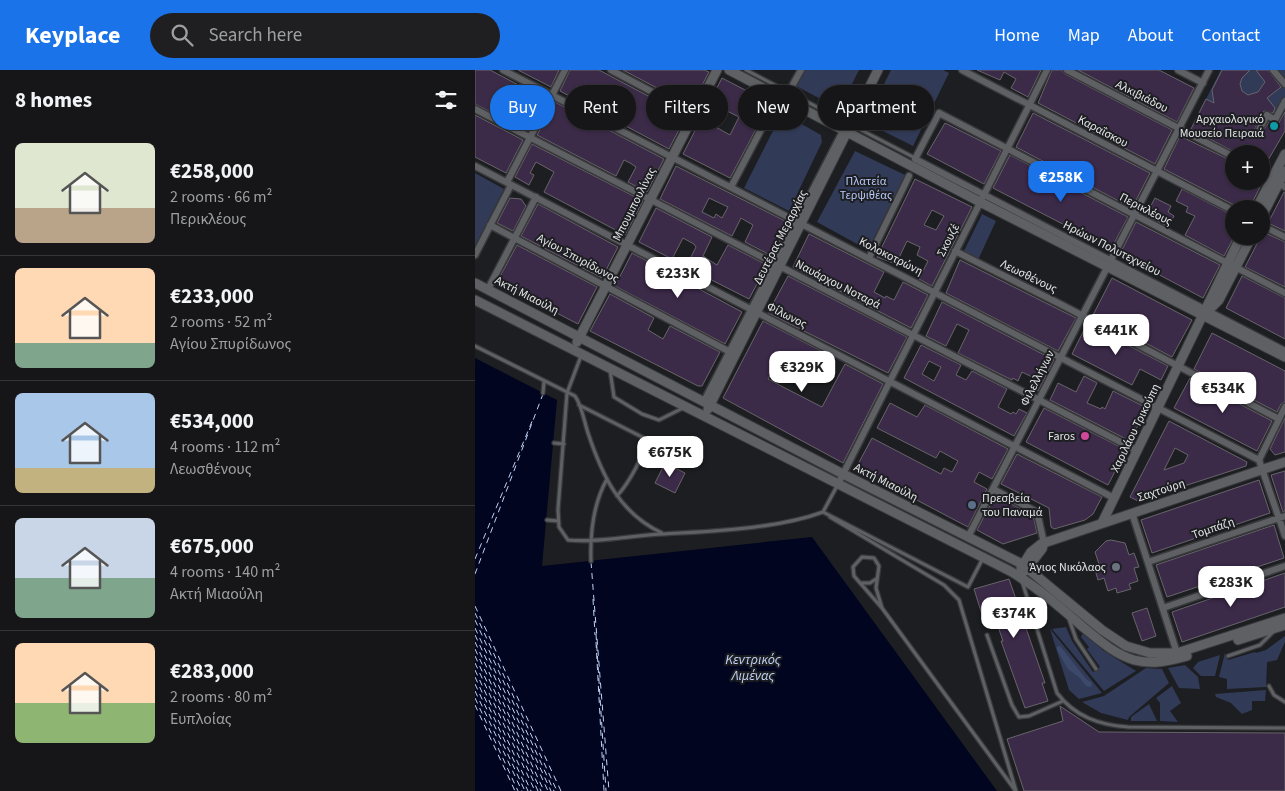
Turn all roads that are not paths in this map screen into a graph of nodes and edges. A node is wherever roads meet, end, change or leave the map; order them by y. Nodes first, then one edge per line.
1 (503, 70) edge
2 (565, 70) edge
3 (611, 70) edge
4 (717, 70) edge
5 (729, 70) edge
6 (746, 70) edge
7 (801, 70) edge
8 (878, 70) edge
9 (962, 70) edge
10 (1047, 70) edge
11 (1067, 70) edge
12 (1178, 70) edge
13 (1209, 70) edge
14 (1273, 70) edge
15 (1203, 83) junction
16 (1285, 84) edge
17 (532, 85) edge
18 (709, 85) edge
19 (793, 85) edge
20 (870, 85) edge
21 (555, 89) edge
22 (646, 89) edge
23 (555, 97) edge
24 (1285, 101) edge
25 (1029, 105) junction
26 (475, 109) edge
27 (818, 112) edge
28 (818, 114) edge
29 (1179, 128) junction
30 (534, 130) edge
31 (686, 130) edge
32 (761, 130) edge
33 (845, 130) edge
34 (850, 130) edge
35 (1259, 130) dead end
36 (530, 137) junction
37 (1007, 148) junction
38 (752, 149) dead end
39 (1225, 152) edge
40 (1285, 154) edge
41 (672, 157) junction
42 (913, 162) junction
43 (475, 166) edge
44 (1285, 171) edge
45 (1157, 172) junction
46 (909, 176) dead end
47 (1279, 182) edge
48 (509, 183) junction
49 (732, 188) junction
50 (536, 198) junction
51 (981, 199) junction
52 (650, 200) junction
53 (1264, 200) edge
54 (1270, 200) edge
55 (1225, 206) edge
56 (1134, 216) junction
57 (799, 222) junction
58 (490, 225) junction
59 (1270, 230) edge
60 (1285, 237) edge
61 (515, 238) junction
62 (627, 245) junction
63 (1238, 245) edge
64 (1246, 245) edge
65 (955, 251) junction
66 (475, 255) edge
67 (869, 258) junction
68 (1109, 264) junction
69 (777, 265) junction
70 (1232, 265) junction
71 (475, 283) edge
72 (606, 286) junction
73 (488, 289) junction
74 (935, 291) junction
75 (1285, 293) edge
76 (475, 300) edge
77 (754, 311) junction
78 (1206, 313) junction
79 (1082, 317) junction
80 (912, 335) junction
81 (579, 337) junction
82 (475, 346) edge
83 (573, 349) junction
84 (1285, 351) edge
85 (733, 353) junction
86 (583, 354) junction
87 (1061, 356) junction
88 (1285, 358) edge
89 (609, 367) junction
90 (1179, 367) junction
91 (889, 381) junction
92 (544, 382) junction
93 (543, 393) dead end
94 (567, 393) junction
95 (1039, 400) junction
96 (707, 403) junction
97 (579, 405) junction
98 (686, 407) junction
99 (1159, 407) junction
100 (1285, 407) edge
101 (701, 414) junction
102 (1279, 419) junction
103 (554, 443) dead end
104 (564, 444) junction
105 (1015, 446) junction
106 (1137, 451) junction
107 (1259, 460) junction
108 (1285, 462) edge
109 (1262, 470) junction
110 (843, 474) junction
111 (607, 479) junction
112 (838, 484) junction
113 (993, 489) junction
114 (617, 496) junction
115 (1114, 498) junction
116 (823, 512) junction
117 (1132, 513) junction
118 (1282, 517) edge
119 (547, 520) dead end
120 (558, 521) junction
121 (1102, 523) junction
122 (664, 534) junction
123 (1285, 536) edge
124 (968, 537) junction
125 (590, 542) junction
126 (1044, 543) junction
127 (983, 558) junction
128 (591, 561) dead end
129 (1148, 562) junction
130 (1025, 566) junction
131 (1285, 566) edge
132 (1019, 576) junction
133 (877, 578) junction
134 (861, 583) junction
135 (1033, 586) junction
136 (1027, 598) junction
137 (882, 608) junction
138 (1163, 608) junction
139 (1065, 612) junction
140 (1285, 618) edge
141 (1285, 625) edge
142 (1275, 628) junction
143 (987, 635) dead end
144 (1177, 653) junction
145 (1228, 656) dead end
146 (1097, 669) dead end
147 (1269, 686) dead end
148 (1063, 700) junction
149 (1285, 702) edge
150 (1285, 728) edge
151 (1016, 791) edge

1 - 17 street, Κολοκοτρώνη
2 - 21 street
3 - 22 street
4 - 18 main road, Μπουμπουλίνας
5 - 28 main road
6 - 27 lane
7 - 19 street
8 - 20 main road, Δευτέρας Μεραρχίας
9 - 25 street, Καραΐσκου
10 - 25 street, Σκουζέ
11 - 29 street, Αλκιβιάδου
12 - 15 street
13 - 15 street, Φιλελλήνων
14 - 16 street
15 - 29 street, Φιλελλήνων
23 - 41 street, Κολοκοτρώνη
24 - 35 street
25 - 37 street, Σκουζέ
25 - 45 street, Καραΐσκου
26 - 36 street, Ναυάρχου Νοταρά
29 - 39 street, Αλκιβιάδου
29 - 45 street, Φιλελλήνων
30 - 36 street
31 - 41 main road, Μπουμπουλίνας
32 - 49 street
33 - 57 main road, Δευτέρας Μεραρχίας
34 - 42 main road
36 - 48 street
36 - 52 street, Ναυάρχου Νοταρά
37 - 42 street, Περικλέους
37 - 51 street, Σκουζέ
37 - 56 street, Περικλέους
38 - 49 lane
40 - 47 main road
41 - 49 street, Κολοκοτρώνη
41 - 52 main road, Μπουμπουλίνας
42 - 51 main road, Ηρώων Πολυτεχνείου
43 - 48 street, Φίλωνος
44 - 47 main road
45 - 55 street, Καραΐσκου
45 - 56 street, Φιλελλήνων
46 - 67 street
47 - 53 main road
47 - 54 main road
48 - 50 street, Φίλωνος
48 - 58 street
49 - 57 street, Κολοκοτρώνη
50 - 61 street
50 - 62 street, Φίλωνος
51 - 65 street, Σκουζέ
51 - 68 main road, Ηρώων Πολυτεχνείου
52 - 62 main road, Μπουμπουλίνας
52 - 69 street, Ναυάρχου Νοταρά
56 - 68 street, Φιλελλήνων
56 - 70 street, Περικλέους
57 - 67 street, Κολοκοτρώνη
57 - 69 main road, Δευτέρας Μεραρχίας
58 - 61 street, Αγίου Σπυρίδωνος
58 - 66 street
59 - 60 street
61 - 72 street, Αγίου Σπυρίδωνος
61 - 73 street
62 - 72 main road, Μπουμπουλίνας
62 - 77 street, Φίλωνος
63 - 70 main road, Χαριλάου Τρικούπη
64 - 70 main road, Χαριλάου Τρικούπη
65 - 74 street, Σκουζέ
65 - 79 street, Λεωσθένους
67 - 74 street, Κολοκοτρώνη
68 - 78 main road, Ηρώων Πολυτεχνείου
68 - 79 street, Φιλελλήνων
69 - 77 main road, Δευτέρας Μεραρχίας
69 - 80 street, Ναυάρχου Νοταρά
70 - 75 street, Περικλέους
70 - 78 main road, Χαριλάου Τρικούπη
71 - 73 main road, Ακτή Μιαούλη
72 - 81 main road, Μπουμπουλίνας
72 - 85 street, Αγίου Σπυρίδωνος
73 - 81 main road, Ακτή Μιαούλη
74 - 80 street, Σκουζέ
74 - 87 street, Κολοκοτρώνη
76 - 83 main road, Ακτή Μιαούλη
77 - 85 main road, Δευτέρας Μεραρχίας
77 - 91 street, Φίλωνος
78 - 84 street, Ηρώων Πολυτεχνείου
78 - 88 main road, Ηρώων Πολυτεχνείου
78 - 90 main road, Χαριλάου Τρικούπη
79 - 87 street, Φιλελλήνων
79 - 90 street, Λεωσθένους
80 - 91 street, Σκουζέ
80 - 95 street, Ναυάρχου Νοταρά
81 - 83 main road, Μπουμπουλίνας
81 - 96 main road, Ακτή Μιαούλη
82 - 92 lane
83 - 86 main road, Ακτή Μιαούλη
85 - 96 main road, Δευτέρας Μεραρχίας
86 - 89 main road, Ακτή Μιαούλη
86 - 94 lane
87 - 95 street, Φιλελλήνων
87 - 99 street, Κολοκοτρώνη
89 - 98 main road, Ακτή Μιαούλη
89 - 98 lane
90 - 99 main road, Χαριλάου Τρικούπη
90 - 102 street, Λεωσθένους
91 - 105 street, Φίλωνος
91 - 110 street, Σκουζέ
92 - 93 lane
92 - 94 lane
94 - 97 lane
94 - 104 lane
95 - 105 street, Φιλελλήνων
95 - 106 street, Ναυάρχου Νοταρά
96 - 101 main road, Δευτέρας Μεραρχίας
96 - 110 main road, Ακτή Μιαούλη
97 - 111 lane
97 - 114 lane
98 - 101 main road, Ακτή Μιαούλη
99 - 106 main road, Χαριλάου Τρικούπη
99 - 107 street, Κολοκοτρώνη
100 - 102 street
101 - 112 main road, Ακτή Μιαούλη
102 - 107 street
103 - 104 lane
104 - 120 lane
105 - 113 street, Φιλελλήνων
105 - 115 street, Φίλωνος
106 - 115 main road, Χαριλάου Τρικούπη
107 - 109 street
108 - 109 main road, Σαχτούρη
109 - 117 main road, Σαχτούρη
109 - 118 street
110 - 112 street, Σκουζέ
110 - 124 main road, Ακτή Μιαούλη
111 - 114 lane
111 - 125 lane
112 - 116 lane
112 - 127 main road, Ακτή Μιαούλη
113 - 124 street, Φιλελλήνων
113 - 126 street
114 - 122 lane
115 - 121 main road, Χαριλάου Τρικούπη
116 - 122 lane
116 - 127 lane
116 - 151 lane
117 - 121 main road, Σαχτούρη
117 - 129 street
118 - 123 street
118 - 129 street, Τομπάζη
119 - 120 lane
120 - 125 lane
121 - 126 main road, Σαχτούρη
122 - 125 lane
124 - 130 main road, Ακτή Μιαούλη
125 - 128 lane
126 - 130 main road, Σαχτούρη
127 - 132 main road, Ακτή Μιαούλη
129 - 138 street
130 - 132 main road, Σαχτούρη
130 - 144 main road, Ακτή Μιαούλη
131 - 138 street
132 - 135 main road, Ακτή Μιαούλη
132 - 136 lane
133 - 134 lane
133 - 134 lane
133 - 137 lane
134 - 137 lane
135 - 136 lane
135 - 139 main road, Ακτή Μιαούλη
136 - 148 lane
137 - 151 lane
138 - 144 street
139 - 142 main road, Ακτή Μιαούλη
139 - 146 lane
140 - 144 main road, Ακτή Μιαούλη
141 - 142 main road, Ακτή Μιαούλη
142 - 145 lane
143 - 148 lane
147 - 149 lane
148 - 150 lane

